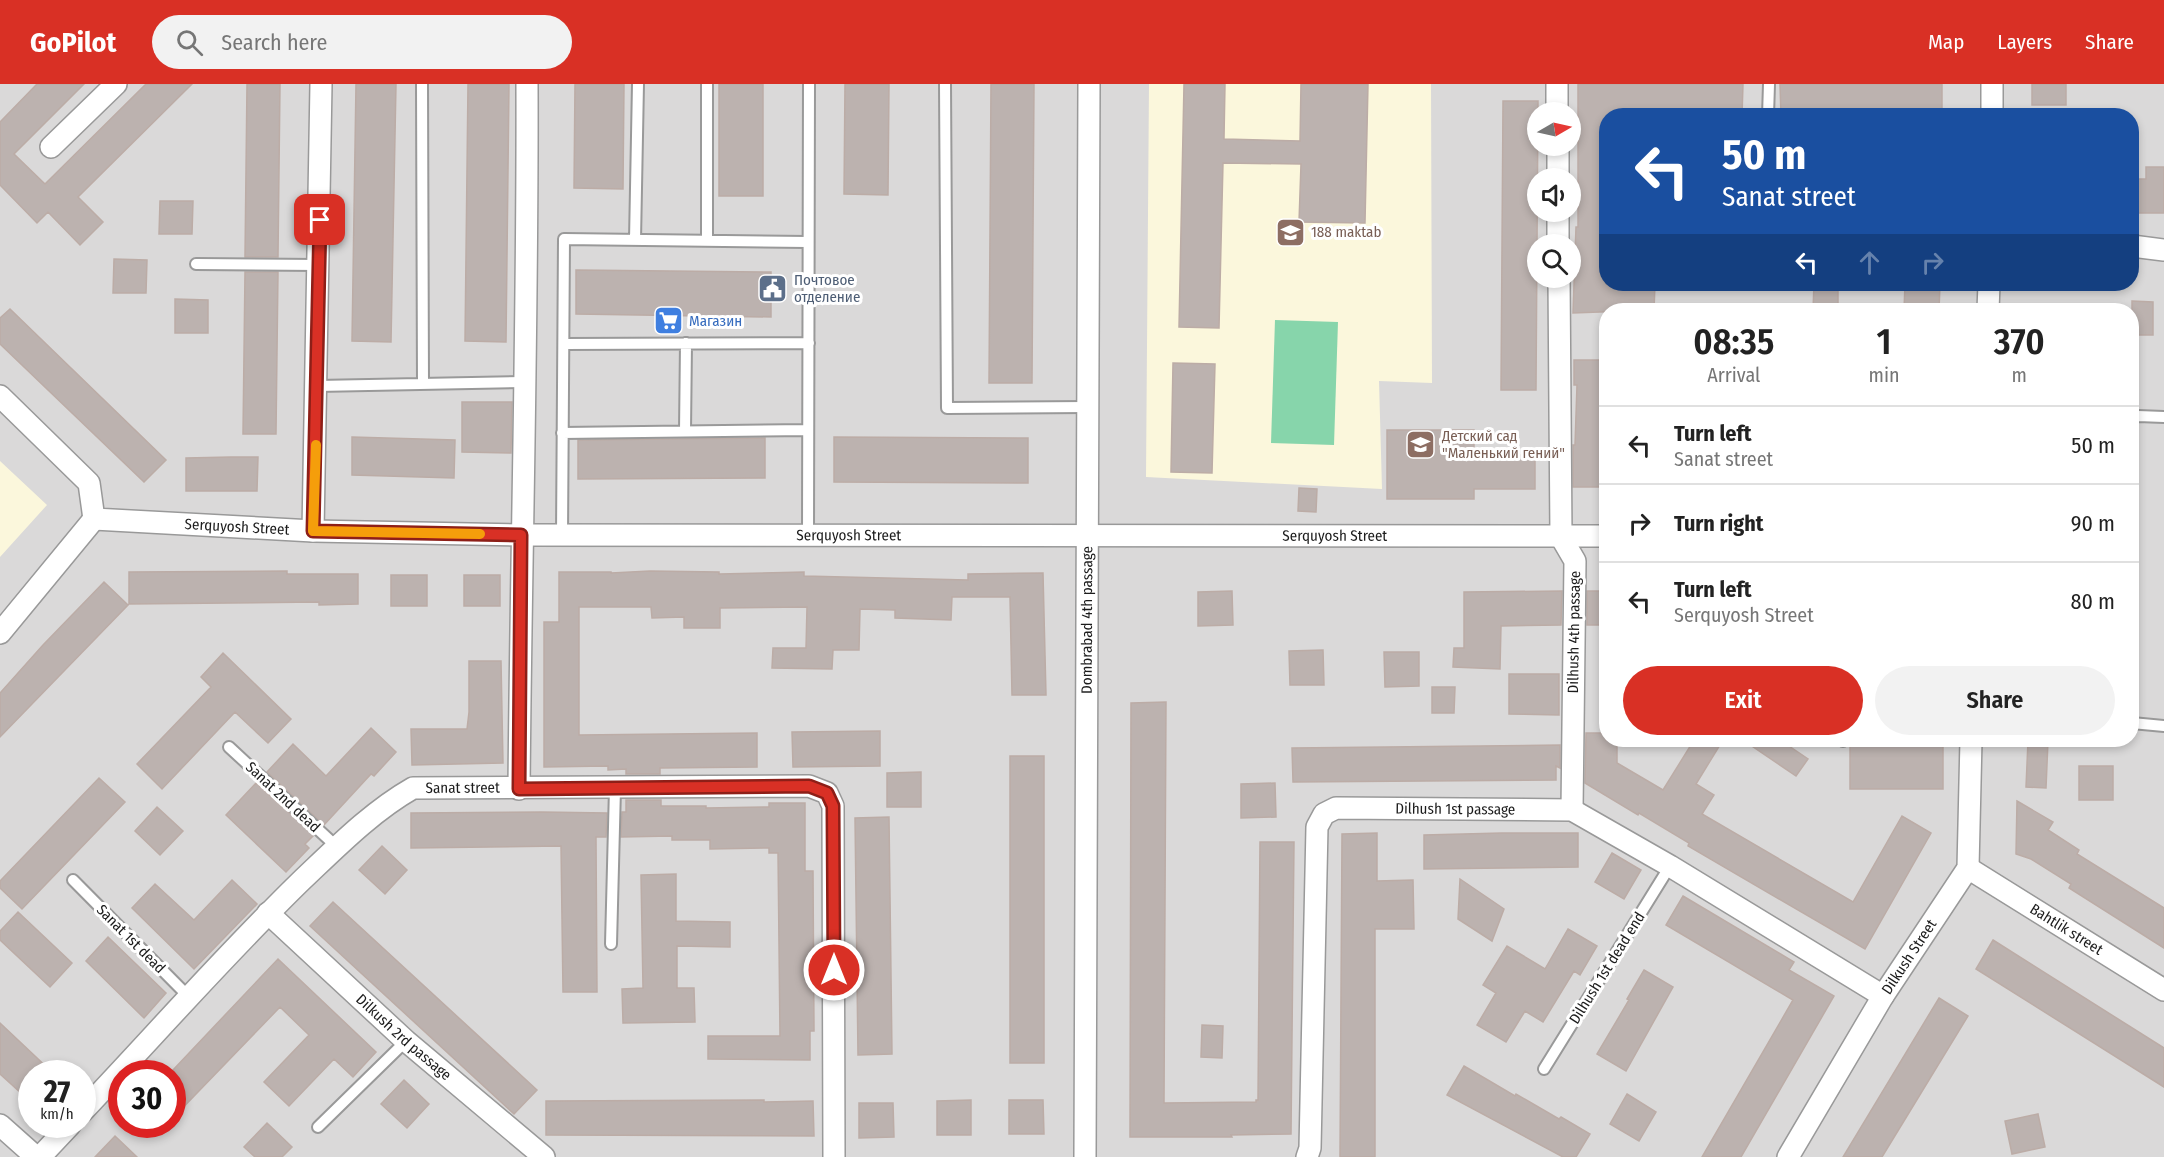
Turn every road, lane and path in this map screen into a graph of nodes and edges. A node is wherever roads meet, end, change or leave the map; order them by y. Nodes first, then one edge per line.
1 (116, 84) edge
2 (321, 84) edge
3 (422, 84) edge
4 (527, 84) edge
5 (638, 84) edge
6 (707, 84) edge
7 (808, 84) edge
8 (945, 84) edge
9 (1089, 84) edge
10 (1557, 84) edge
11 (1769, 84) edge
12 (1992, 84) edge
13 (1557, 102) edge
14 (1768, 108) edge
15 (1992, 108) edge
16 (51, 147) dead end
17 (635, 240) junction
18 (707, 241) junction
19 (807, 242) junction
20 (2139, 247) edge
21 (2164, 250) edge
22 (196, 264) dead end
23 (319, 265) junction
24 (1559, 288) edge
25 (809, 343) junction
26 (564, 344) junction
27 (686, 344) junction
28 (524, 382) junction
29 (423, 383) junction
30 (317, 386) junction
31 (0, 396) edge
32 (1087, 407) junction
33 (2139, 416) edge
34 (2164, 417) edge
35 (685, 430) junction
36 (808, 430) junction
37 (562, 433) junction
38 (94, 519) junction
39 (313, 531) junction
40 (521, 535) junction
41 (562, 535) junction
42 (808, 535) junction
43 (1086, 536) junction
44 (1599, 536) edge
45 (1561, 537) junction
46 (0, 633) edge
47 (2139, 724) edge
48 (2164, 726) edge
49 (229, 747) dead end
50 (1971, 747) edge
51 (615, 788) junction
52 (519, 789) junction
53 (1572, 810) junction
54 (337, 847) junction
55 (1670, 866) junction
56 (1968, 868) junction
57 (73, 880) dead end
58 (268, 913) junction
59 (611, 944) dead end
60 (2164, 990) edge
61 (1883, 996) junction
62 (189, 998) junction
63 (406, 1041) junction
64 (1544, 1069) dead end
65 (96, 1097) edge
66 (0, 1125) edge
67 (318, 1127) dead end
68 (58, 1138) edge
69 (36, 1157) edge
70 (40, 1157) edge
71 (544, 1157) edge
72 (834, 1157) edge
73 (1086, 1157) edge
74 (1307, 1157) edge
75 (1788, 1157) edge

1 - 16 street
2 - 23 street
3 - 29 lane
4 - 28 street
5 - 17 lane
6 - 18 lane
7 - 19 lane
8 - 32 lane
9 - 32 street, Dombrabad 4th passage
10 - 13 street
11 - 14 lane
12 - 15 street
17 - 18 lane
17 - 26 lane
18 - 19 lane
19 - 25 lane
20 - 21 street
22 - 23 lane
23 - 30 street
24 - 45 street, Dilhush 4th passage
25 - 27 lane
25 - 36 lane
26 - 27 lane
26 - 37 lane
27 - 35 lane
28 - 29 lane
28 - 40 street
29 - 30 lane
30 - 39 street
31 - 38 street
32 - 43 street, Dombrabad 4th passage
33 - 34 lane
35 - 36 lane
35 - 37 lane
36 - 42 lane
37 - 41 lane
38 - 39 street, Serquyosh Street
38 - 46 street
39 - 40 street, Serquyosh Street
40 - 41 street, Serquyosh Street
40 - 52 street
41 - 42 street, Serquyosh Street
42 - 43 street, Serquyosh Street
43 - 45 street, Serquyosh Street
43 - 73 street, Dombrabad 4th passage
44 - 45 street, Serquyosh Street
45 - 53 street, Dilhush 4th passage
47 - 48 lane
49 - 54 lane, Sanat 2nd dead
50 - 56 street
51 - 52 street, Sanat street
51 - 59 lane
51 - 72 street, Sanat street
52 - 54 street, Sanat street
53 - 55 street, Dilhush 1st passage
53 - 74 street, Dilhush 1st passage
54 - 58 street, Sanat street
55 - 61 street, Dilhush 1st passage
55 - 64 lane, Dilhush 1st dead end
56 - 60 street, Bahtlik street
56 - 61 street, Dilkush Street
57 - 62 lane, Sanat 1st dead
58 - 62 street, Sanat street
58 - 63 street, Dilkush 2rd passage
61 - 75 street, Dilkush Street
62 - 65 street, Sanat street
63 - 67 lane
63 - 71 street, Dilkush 2rd passage
66 - 69 street
68 - 70 street

